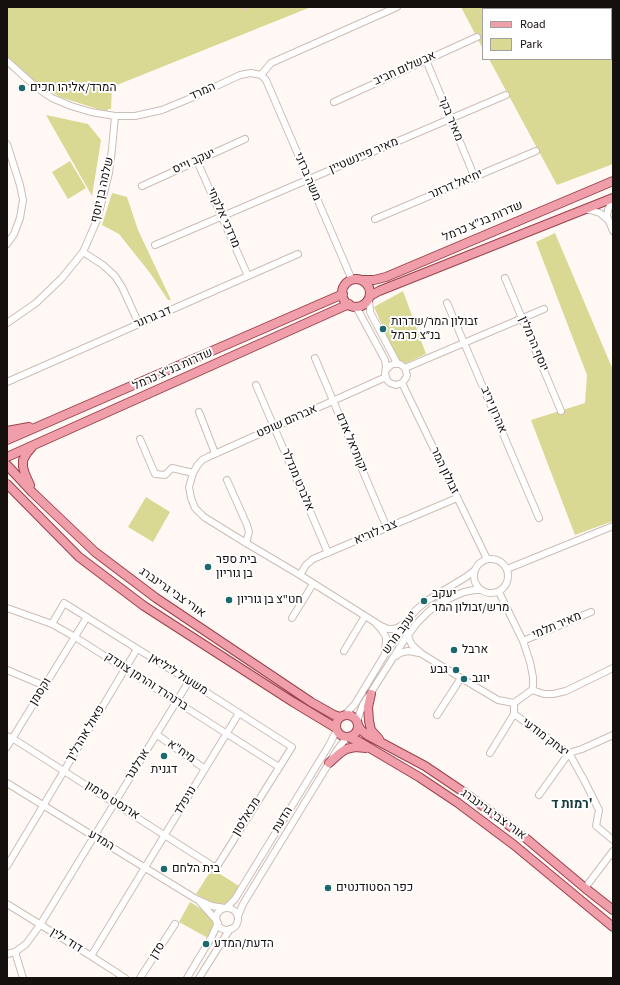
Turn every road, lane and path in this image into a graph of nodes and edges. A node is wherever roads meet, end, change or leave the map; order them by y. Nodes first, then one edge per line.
1 (397, 7) edge
2 (477, 37) dead end
3 (426, 60) junction
4 (7, 61) edge
5 (261, 75) junction
6 (506, 95) dead end
7 (334, 102) dead end
8 (115, 116) junction
9 (450, 119) junction
10 (245, 139) dead end
11 (7, 144) edge
12 (536, 151) dead end
13 (197, 161) junction
14 (475, 178) junction
15 (309, 180) junction
16 (613, 181) edge
17 (142, 186) dead end
18 (613, 199) edge
19 (584, 210) junction
20 (222, 216) junction
21 (375, 219) dead end
22 (608, 220) junction
23 (613, 231) edge
24 (7, 244) edge
25 (155, 245) dead end
26 (83, 252) junction
27 (298, 254) dead end
28 (248, 276) junction
29 (505, 278) dead end
30 (352, 280) junction
31 (362, 280) junction
32 (342, 294) junction
33 (369, 298) junction
34 (447, 303) dead end
35 (352, 306) junction
36 (544, 309) dead end
37 (522, 318) junction
38 (7, 323) edge
39 (140, 324) junction
40 (464, 343) junction
41 (315, 358) dead end
42 (397, 363) junction
43 (405, 368) junction
44 (386, 370) junction
45 (386, 377) junction
46 (7, 382) edge
47 (402, 383) junction
48 (256, 384) dead end
49 (333, 401) junction
50 (561, 411) dead end
51 (199, 412) dead end
52 (43, 424) junction
53 (274, 427) junction
54 (7, 431) edge
55 (140, 439) dead end
56 (7, 440) edge
57 (33, 446) junction
58 (215, 454) junction
59 (7, 457) edge
60 (7, 465) edge
61 (193, 473) junction
62 (227, 480) dead end
63 (7, 484) edge
64 (7, 492) edge
65 (32, 492) junction
66 (19, 497) junction
67 (457, 498) junction
68 (539, 518) dead end
69 (613, 526) edge
70 (387, 528) junction
71 (246, 543) junction
72 (328, 553) junction
73 (487, 559) junction
74 (507, 569) junction
75 (475, 570) junction
76 (300, 575) junction
77 (313, 584) junction
78 (481, 590) junction
79 (499, 592) junction
80 (7, 608) edge
81 (591, 612) dead end
82 (365, 616) junction
83 (87, 617) junction
84 (292, 618) dead end
85 (375, 622) junction
86 (52, 624) junction
87 (404, 624) junction
88 (408, 634) junction
89 (75, 637) junction
90 (523, 640) junction
91 (137, 649) junction
92 (344, 651) dead end
93 (422, 654) junction
94 (384, 655) junction
95 (392, 659) junction
96 (613, 668) edge
97 (125, 669) junction
98 (7, 670) edge
99 (461, 678) junction
100 (189, 681) junction
101 (45, 686) junction
102 (532, 690) junction
103 (371, 694) junction
104 (176, 702) junction
105 (514, 703) junction
106 (239, 713) junction
107 (514, 714) junction
108 (437, 715) dead end
109 (343, 716) junction
110 (358, 723) junction
111 (337, 729) junction
112 (156, 734) junction
113 (226, 734) junction
114 (613, 736) edge
115 (10, 737) edge
116 (347, 737) junction
117 (385, 745) junction
118 (7, 747) edge
119 (375, 752) junction
120 (490, 753) dead end
121 (569, 753) junction
122 (329, 764) junction
123 (279, 767) junction
124 (205, 769) junction
125 (64, 771) junction
126 (7, 783) edge
127 (539, 795) dead end
128 (114, 803) junction
129 (43, 805) junction
130 (165, 835) junction
131 (94, 836) junction
132 (613, 840) edge
133 (613, 851) edge
134 (7, 866) edge
135 (145, 867) junction
136 (216, 868) joint
137 (585, 888) junction
138 (196, 899) junction
139 (7, 904) edge
140 (226, 908) junction
141 (613, 910) edge
142 (238, 916) junction
143 (218, 922) junction
144 (175, 924) dead end
145 (40, 925) junction
146 (613, 927) edge
147 (230, 929) junction
148 (15, 952) junction
149 (7, 954) edge
150 (91, 956) junction
151 (23, 978) edge
152 (125, 978) edge
153 (140, 978) edge
154 (187, 978) edge
155 (199, 978) edge

1 - 5 street
2 - 3 street, אבשלום חביב
3 - 7 street, אבשלום חביב
3 - 9 street, מאיר בקר
4 - 8 street, המרד
5 - 8 street, המרד
5 - 15 street, משה ברזני
6 - 9 street, מאיר פיינשטיין
8 - 26 street, שלמה בן יוסף
9 - 14 street, מאיר בקר
9 - 15 street, מאיר פיינשטיין
10 - 13 street, יעקב וייס
11 - 24 street
12 - 14 street, יחיאל דרזנר
13 - 17 street, יעקב וייס
13 - 20 street, מרדכי אלקחי
14 - 21 street, יחיאל דרזנר
15 - 20 street, מאיר פיינשטיין
15 - 30 street, משה ברזני
16 - 31 main road, שדרות בנ"צ כרמל
18 - 19 main road, שדרות בנ"צ כרמל
18 - 22 street
19 - 22 street
19 - 33 main road, שדרות בנ"צ כרמל
20 - 25 street, מאיר פיינשטיין
20 - 28 street, מרדכי אלקחי
22 - 23 street
26 - 38 street, שלמה בן יוסף
26 - 39 street
27 - 28 street, דב גרונר
28 - 39 street, דב גרונר
29 - 37 street, יוסף הרמלין
30 - 31 main road
30 - 32 main road
31 - 33 main road
32 - 35 main road
32 - 52 main road, שדרות בנ"צ כרמל
33 - 35 main road
33 - 42 street
34 - 40 street, אהרון יריב
35 - 44 street
35 - 57 main road, שדרות בנ"צ כרמל
36 - 37 street
37 - 40 street
37 - 50 street, יוסף הרמלין
39 - 46 street, דב גרונר
40 - 43 street
40 - 68 street, אהרון יריב
41 - 49 street, יקותיאל אדם
42 - 43 street
42 - 44 street
43 - 47 street
44 - 45 street
45 - 47 street
45 - 49 street, אברהם שופט
47 - 67 street, זבולון המר
48 - 53 street, אלברט מנדלר
49 - 53 street, אברהם שופט
49 - 70 street, יקותיאל אדם
51 - 58 street
52 - 54 main road
52 - 56 main road, שדרות בנ"צ כרמל
53 - 58 street, אברהם שופט
53 - 72 street, אלברט מנדלר
55 - 61 street
57 - 59 main road, שדרות בנ"צ כרמל
57 - 65 main road
58 - 61 street, אברהם שופט
60 - 65 main road, אורי צבי גרינברג
61 - 71 street, אברהם שופט
62 - 71 street
63 - 66 main road, אורי צבי גרינברג
64 - 66 main road
65 - 109 main road, אורי צבי גרינברג
66 - 111 main road, אורי צבי גרינברג
67 - 70 street, צבי לוריא
67 - 73 street, זבולון המר
69 - 74 street
70 - 72 street, צבי לוריא
71 - 76 street
72 - 76 street, צבי לוריא
73 - 74 street
73 - 75 street
74 - 79 street
75 - 78 street
75 - 87 street, יעקב מרש
76 - 77 street
77 - 82 street
77 - 84 street
78 - 79 street
78 - 88 street, יעקב מרש
79 - 90 street
80 - 86 street, ברנהרד והרמן צונדק
81 - 90 street, מאיר תלמי
82 - 85 street
82 - 92 street
83 - 86 street, משעול ליליאן
83 - 89 street, וקסמן
83 - 91 street, משעול ליליאן
85 - 87 street
85 - 94 street
86 - 89 street, ברנהרד והרמן צונדק
87 - 94 street, יעקב מרש
88 - 93 street
88 - 95 street, יעקב מרש
89 - 97 street, ברנהרד והרמן צונדק
89 - 101 street, וקסמן
90 - 102 street
91 - 97 street, פאול אהרליך
91 - 100 street, משעול ליליאן
93 - 95 street
93 - 99 street
94 - 109 street, יעקב מרש
95 - 103 street, יעקב מרש
96 - 102 street
97 - 104 street, ברנהרד והרמן צונדק
97 - 125 street, פאול אהרליך
98 - 101 street
99 - 105 street
99 - 108 street
100 - 104 street, ארלנגר
100 - 106 street, משעול ליליאן
101 - 115 street, וקסמן
102 - 105 street
103 - 110 street, יעקב מרש
103 - 117 main road
104 - 112 street, ארלנגר
104 - 113 street, ברנהרד והרמן צונדק
105 - 107 street, יצחק מודעי
106 - 113 street, נויפלד
106 - 123 street, משעול ליליאן
107 - 120 street
107 - 121 street, יצחק מודעי
109 - 110 main road
109 - 111 main road
110 - 116 main road
110 - 117 main road, אורי צבי גרינברג
111 - 116 main road
111 - 140 street, הדעת
112 - 124 street, מיח"א
112 - 128 street, ארלנגר
113 - 123 street, ברנהרד והרמן צונדק
113 - 124 street, נויפלד
114 - 121 street
115 - 118 street, וקסמן
115 - 125 street, ארנסט סימון
116 - 119 main road, אורי צבי גרינברג
116 - 122 street, הדעת
117 - 137 main road, אורי צבי גרינברג
119 - 122 main road
119 - 146 main road, אורי צבי גרינברג
121 - 127 street
121 - 132 street, יצחק מודעי
122 - 142 street, הדעת
123 - 136 street, מכאלסון
124 - 130 street, נויפלד
125 - 128 street, ארנסט סימון
125 - 129 street, פאול אהרליך
126 - 129 street, המדע
128 - 130 street, ארנסט סימון
128 - 131 street, ארלנגר
129 - 131 street, המדע
129 - 134 street, פאול אהרליך
130 - 135 street, נויפלד
130 - 136 street, ארנסט סימון
131 - 135 street, המדע
131 - 145 street, ארלנגר
133 - 137 street
135 - 138 street, המדע
135 - 150 street, נויפלד
137 - 141 main road, אורי צבי גרינברג
138 - 140 street, המדע
138 - 143 street, המדע
139 - 145 street, דוד ילין
140 - 142 street
140 - 143 street
142 - 147 street
143 - 147 street
143 - 154 street
144 - 153 street, סדן
145 - 148 street, ארלנגר
145 - 150 street, דוד ילין
147 - 155 street
148 - 149 street
148 - 151 street
150 - 152 street, דוד ילין

